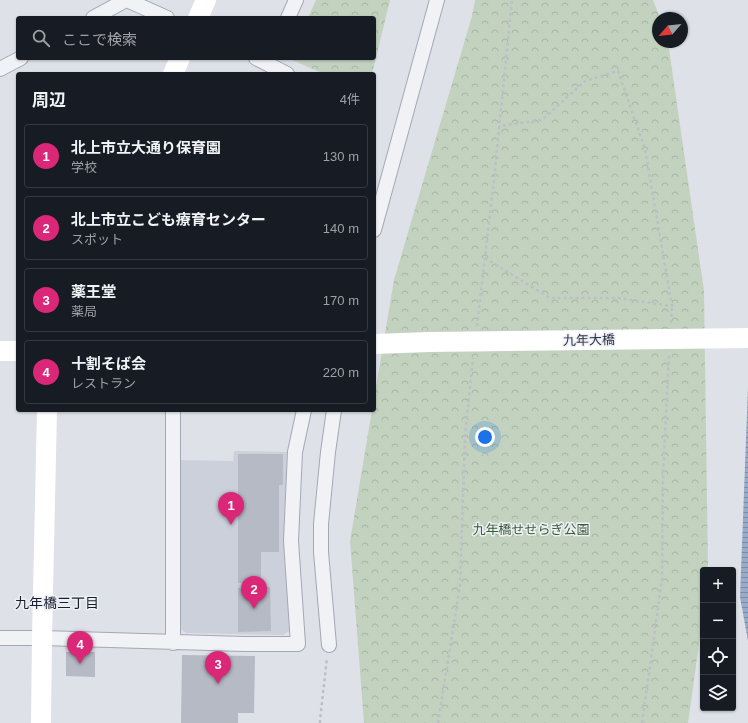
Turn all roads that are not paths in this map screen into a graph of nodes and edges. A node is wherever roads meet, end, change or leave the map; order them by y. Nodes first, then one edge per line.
1 (126, 0) edge
2 (206, 0) edge
3 (296, 0) edge
4 (437, 0) edge
5 (97, 16) edge
6 (162, 16) edge
7 (199, 16) edge
8 (289, 16) edge
9 (18, 60) edge
10 (179, 60) edge
11 (264, 60) edge
12 (0, 70) edge
13 (174, 72) edge
14 (284, 72) edge
15 (376, 223) edge
16 (748, 338) edge
17 (376, 344) edge
18 (0, 351) edge
19 (16, 351) edge
20 (47, 412) edge
21 (173, 412) edge
22 (304, 412) edge
23 (334, 412) edge
24 (0, 638) edge
25 (42, 638) junction
26 (173, 642) junction
27 (329, 645) road end
28 (41, 723) edge

1 - 5 street
1 - 6 street
2 - 7 main road
3 - 8 street
4 - 15 street
9 - 12 street
10 - 13 main road
11 - 14 street
16 - 17 main road, 九年大橋, bridge
18 - 19 main road
20 - 25 main road
21 - 26 street
22 - 26 street
23 - 27 street
24 - 25 street
25 - 26 street
25 - 28 main road

